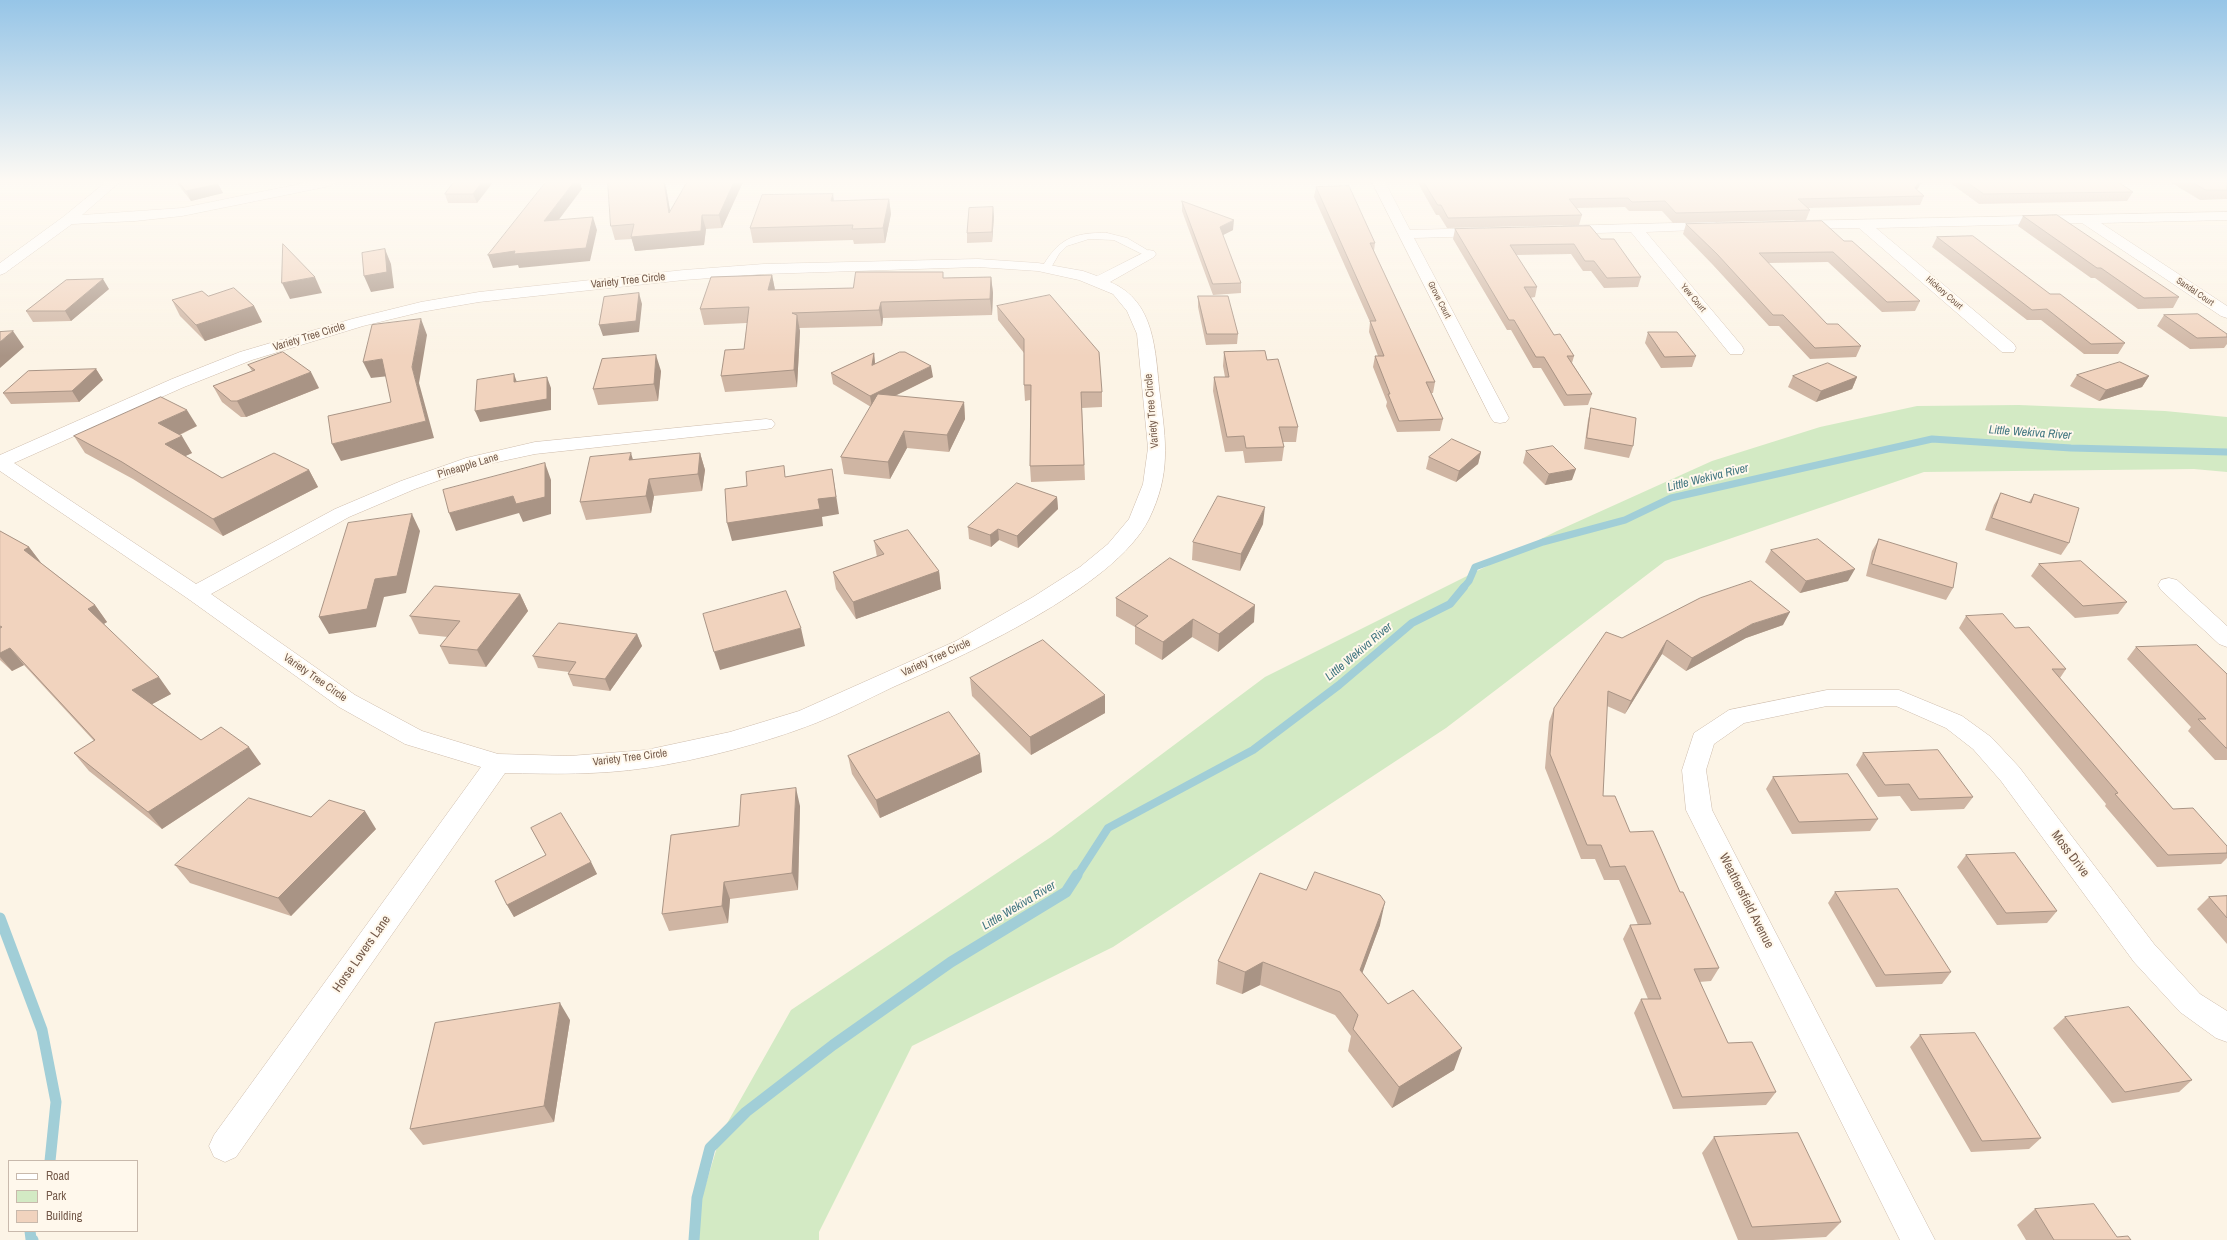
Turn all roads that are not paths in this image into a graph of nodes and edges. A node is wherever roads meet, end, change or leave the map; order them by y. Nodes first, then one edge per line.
1 (41, 240) edge
2 (1075, 240) edge
3 (1125, 240) edge
4 (1407, 240) edge
5 (1645, 240) edge
6 (1882, 240) edge
7 (2117, 240) edge
8 (1149, 254) joint
9 (1046, 268) junction
10 (0, 270) edge
11 (1098, 282) junction
12 (2227, 313) edge
13 (2008, 348) dead end
14 (1736, 350) dead end
15 (1500, 418) dead end
16 (766, 424) dead end
17 (0, 462) edge
18 (2169, 585) dead end
19 (195, 593) junction
20 (2227, 639) edge
21 (1899, 698) joint
22 (498, 763) junction
23 (2227, 1028) edge
24 (225, 1146) dead end
25 (1918, 1240) edge

1 - 10 street
2 - 9 lane
3 - 8 lane
4 - 15 street, Grove Court
5 - 14 street, Yew Court
6 - 13 street, Hickory Court
7 - 12 street, Sandal Court
8 - 11 street
9 - 11 street, Variety Tree Circle
9 - 17 street, Variety Tree Circle
11 - 22 street, Variety Tree Circle
16 - 19 street, Pineapple Lane
17 - 19 street, Variety Tree Circle
18 - 20 street
19 - 22 street, Variety Tree Circle
21 - 23 street, Moss Drive
21 - 25 street, Weathersfield Avenue
22 - 24 street, Horse Lovers Lane

